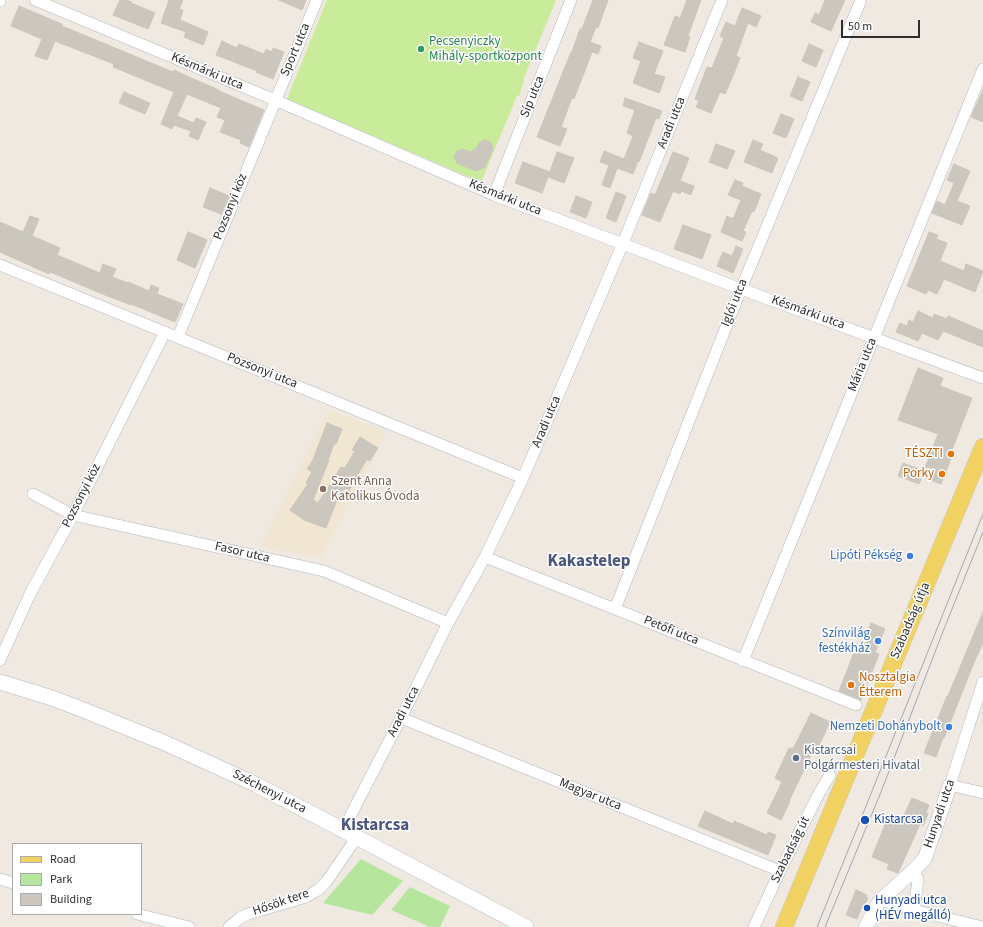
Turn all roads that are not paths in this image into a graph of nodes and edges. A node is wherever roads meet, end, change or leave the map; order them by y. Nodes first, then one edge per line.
1 (35, 0) edge
2 (316, 0) edge
3 (571, 0) edge
4 (722, 0) edge
5 (861, 0) edge
6 (983, 69) edge
7 (275, 100) junction
8 (494, 195) junction
9 (623, 243) junction
10 (0, 265) edge
11 (741, 289) junction
12 (165, 332) junction
13 (178, 337) junction
14 (874, 338) junction
15 (983, 378) edge
16 (983, 447) edge
17 (523, 478) junction
18 (33, 494) dead end
19 (73, 515) junction
20 (485, 558) junction
21 (615, 609) junction
22 (448, 623) junction
23 (0, 660) edge
24 (743, 661) junction
25 (0, 682) edge
26 (983, 682) edge
27 (856, 706) dead end
28 (401, 718) junction
29 (830, 775) dead end
30 (950, 785) junction
31 (983, 793) edge
32 (343, 830) junction
33 (357, 837) junction
34 (914, 870) junction
35 (780, 871) junction
36 (0, 879) edge
37 (12, 883) edge
38 (881, 900) junction
39 (914, 910) junction
40 (141, 915) edge
41 (189, 927) edge
42 (229, 927) edge
43 (526, 927) edge
44 (754, 927) edge
45 (784, 927) edge
46 (866, 927) edge
47 (982, 927) edge

1 - 7 street, Késmárki utca
2 - 7 street, Sport utca
3 - 8 street, Síp utca
4 - 9 street, Aradi utca
5 - 11 street, Iglói utca
6 - 14 street, Mária utca
7 - 8 street, Késmárki utca
7 - 13 street, Pozsonyi köz
8 - 9 street, Késmárki utca
9 - 11 street, Késmárki utca
9 - 17 street, Aradi utca
10 - 12 street, Pozsonyi utca
11 - 14 street, Késmárki utca
11 - 21 street, Iglói utca
12 - 13 street, Pozsonyi utca
12 - 19 street, Pozsonyi köz
13 - 17 street, Pozsonyi utca
14 - 15 street, Késmárki utca
14 - 24 street, Mária utca
16 - 45 main road, Szabadság útja
17 - 20 street, Aradi utca
18 - 19 street, Fasor utca
19 - 22 street, Fasor utca
19 - 23 street, Pozsonyi köz
20 - 21 street, Petőfi utca
20 - 22 street, Aradi utca
21 - 24 street, Petőfi utca
22 - 28 street, Aradi utca
24 - 27 street, Petőfi utca
25 - 32 main road, Széchenyi utca
26 - 30 street, Hunyadi utca
28 - 32 street, Aradi utca
28 - 35 street, Magyar utca
29 - 35 street, Szabadság út
30 - 31 street
30 - 34 street, Hunyadi utca
32 - 33 main road, Széchenyi utca
33 - 42 street, Hősök tere
33 - 43 main road, Széchenyi utca
34 - 38 street, Hunyadi utca
34 - 39 street
35 - 44 street, Szabadság út
36 - 37 street
38 - 39 street
38 - 46 street, Hunyadi utca
39 - 47 street
40 - 41 street

